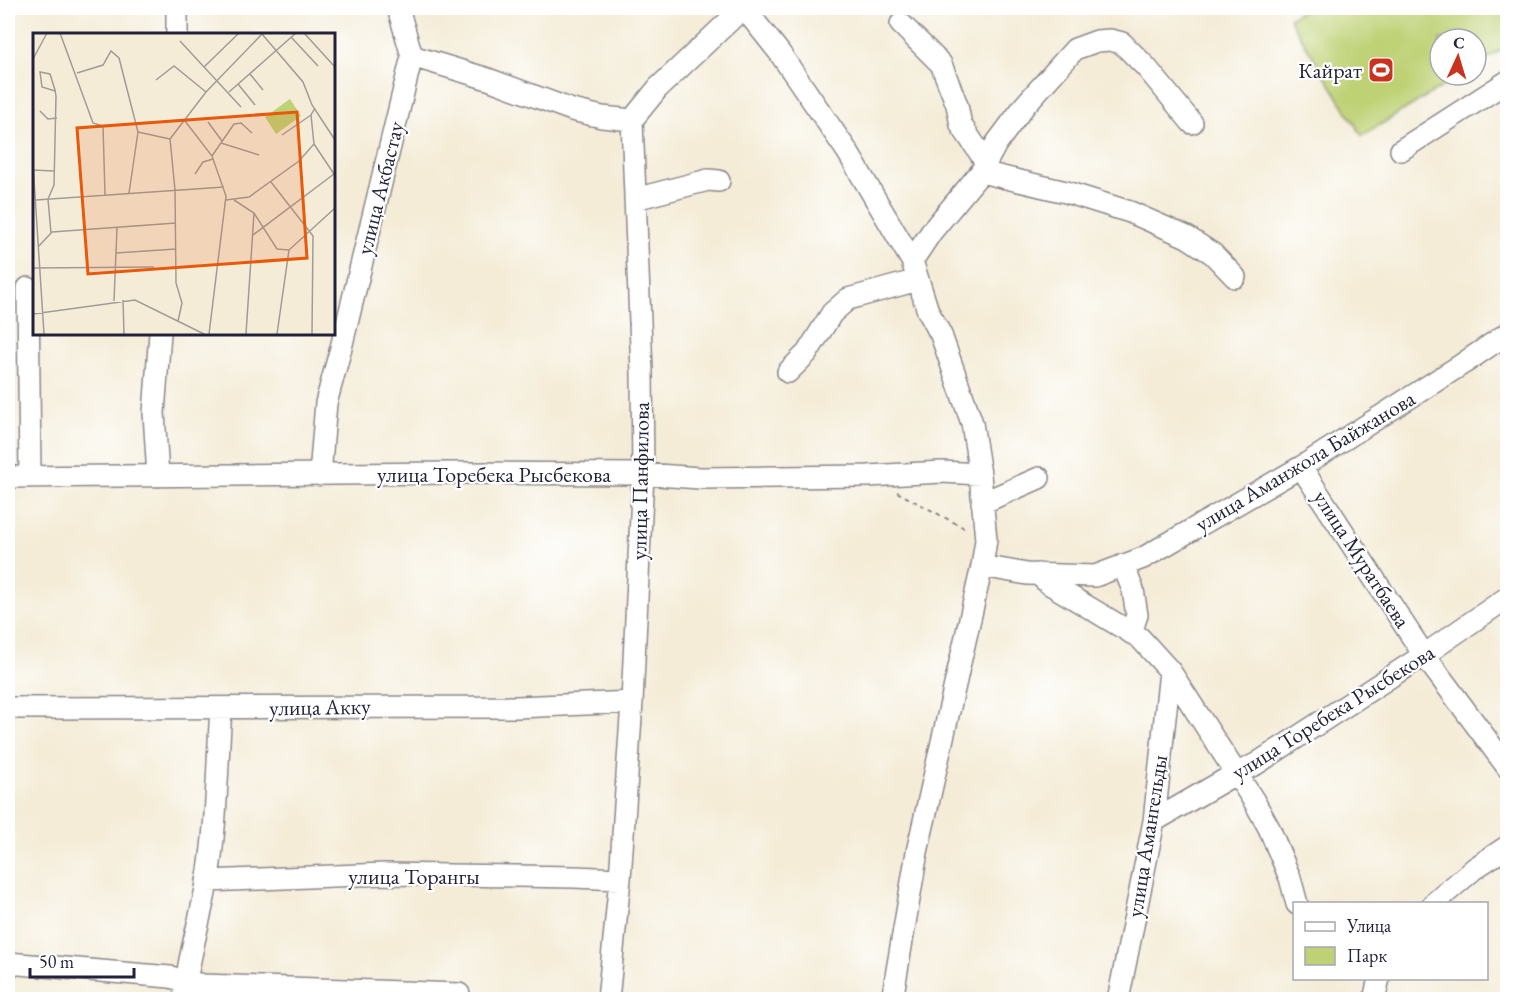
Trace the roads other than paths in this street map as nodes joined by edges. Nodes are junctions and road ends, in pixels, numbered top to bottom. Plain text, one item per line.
1 (177, 8) edge
2 (398, 8) edge
3 (743, 8) edge
4 (901, 24) dead end
5 (177, 33) edge
6 (412, 56) junction
7 (1508, 81) edge
8 (632, 120) junction
9 (1192, 123) dead end
10 (1401, 150) dead end
11 (983, 167) junction
12 (719, 181) dead end
13 (635, 199) junction
14 (915, 271) junction
15 (1235, 277) dead end
16 (28, 288) dead end
17 (1508, 333) edge
18 (160, 334) edge
19 (788, 372) dead end
20 (1301, 467) junction
21 (643, 474) junction
22 (980, 474) junction
23 (320, 475) junction
24 (158, 476) junction
25 (8, 477) edge
26 (30, 477) junction
27 (1039, 478) dead end
28 (982, 502) junction
29 (982, 566) junction
30 (1123, 566) junction
31 (1038, 574) junction
32 (1508, 597) edge
33 (1131, 633) junction
34 (1424, 655) junction
35 (1170, 671) junction
36 (632, 702) junction
37 (8, 708) edge
38 (221, 709) junction
39 (1508, 768) edge
40 (1235, 774) junction
41 (1154, 821) junction
42 (1508, 846) edge
43 (620, 879) junction
44 (207, 881) junction
45 (1298, 902) edge
46 (1434, 902) edge
47 (8, 963) edge
48 (1379, 980) edge
49 (185, 991) edge
50 (459, 994) dead end
51 (608, 999) edge
52 (892, 999) edge
53 (1118, 999) edge
54 (1374, 999) edge

1 - 5 street
2 - 6 street
3 - 8 street
3 - 14 street
4 - 11 street
6 - 8 street
6 - 23 street, улица Акбастау
7 - 10 street
8 - 13 street, улица Панфилова
9 - 11 street
11 - 14 street
11 - 15 street
12 - 13 street
13 - 21 street, улица Панфилова
14 - 19 street
14 - 22 street
16 - 26 street
17 - 20 street, улица Аманжола Байжанова
18 - 24 street
20 - 30 street, улица Аманжола Байжанова
20 - 34 street, улица Муратбаева
21 - 22 street, улица Торебека Рысбекова
21 - 23 street, улица Торебека Рысбекова
21 - 36 street, улица Панфилова
22 - 28 street
23 - 24 street, улица Торебека Рысбекова
24 - 26 street, улица Торебека Рысбекова
25 - 26 street, улица Торебека Рысбекова
27 - 28 street
28 - 29 street
29 - 31 street
29 - 52 street
30 - 31 street, улица Аманжола Байжанова
30 - 33 street
31 - 33 street
32 - 34 street, улица Торебека Рысбекова
33 - 35 street
34 - 39 street, улица Муратбаева
34 - 40 street, улица Торебека Рысбекова
35 - 40 street
35 - 41 street, улица Амангельды
36 - 38 street, улица Акку
36 - 43 street, улица Панфилова
37 - 38 street, улица Акку
38 - 44 street
40 - 41 street, улица Торебека Рысбекова
40 - 45 street
41 - 53 street, улица Амангельды
42 - 46 street
43 - 44 street, улица Торангы
43 - 51 street, улица Панфилова
44 - 49 street
47 - 49 street
48 - 54 street
49 - 50 street

